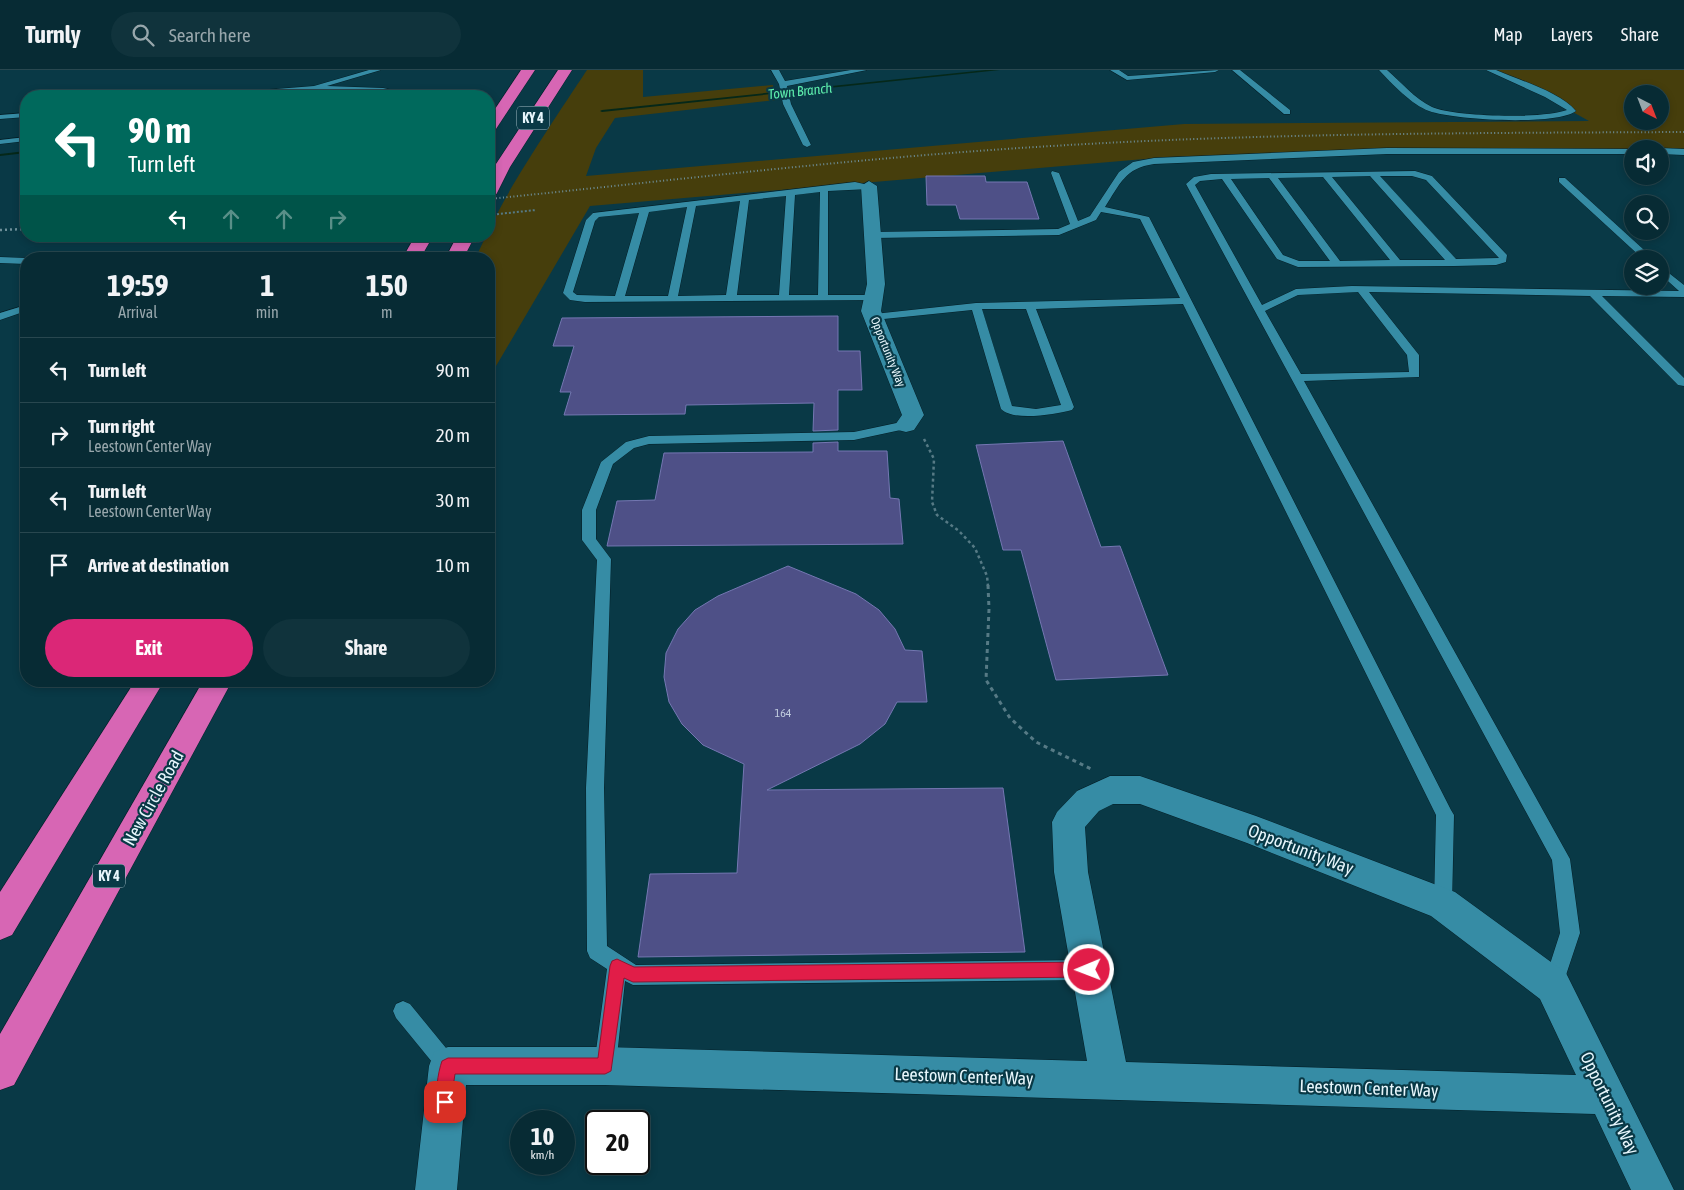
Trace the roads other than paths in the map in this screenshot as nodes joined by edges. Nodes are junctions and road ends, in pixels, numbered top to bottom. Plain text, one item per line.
1 (377, 70) edge
2 (528, 70) edge
3 (565, 70) edge
4 (775, 70) edge
5 (863, 70) edge
6 (1114, 70) edge
7 (1216, 70) edge
8 (1236, 70) edge
9 (1383, 70) edge
10 (1490, 70) edge
11 (784, 87) junction
12 (320, 88) junction
13 (293, 90) edge
14 (383, 90) edge
15 (1287, 112) dead end
16 (20, 115) edge
17 (0, 117) edge
18 (495, 120) edge
19 (20, 140) edge
20 (0, 142) edge
21 (807, 145) dead end
22 (1624, 150) edge
23 (1669, 151) edge
24 (1684, 152) edge
25 (1055, 173) dead end
26 (1373, 174) junction
27 (1326, 175) junction
28 (1225, 176) junction
29 (1272, 176) junction
30 (1562, 180) dead end
31 (495, 182) edge
32 (870, 186) joint
33 (824, 188) junction
34 (791, 192) junction
35 (744, 197) junction
36 (692, 203) junction
37 (645, 208) junction
38 (1099, 209) junction
39 (1075, 226) junction
40 (873, 235) junction
41 (1639, 250) edge
42 (0, 260) edge
43 (20, 261) edge
44 (1337, 263) junction
45 (1397, 263) junction
46 (1454, 263) junction
47 (1669, 277) edge
48 (1361, 289) junction
49 (1684, 290) edge
50 (1594, 294) junction
51 (1684, 294) edge
52 (823, 298) junction
53 (619, 299) junction
54 (672, 299) junction
55 (731, 299) junction
56 (784, 299) junction
57 (1185, 300) junction
58 (976, 306) junction
59 (1030, 306) junction
60 (874, 308) junction
61 (20, 310) edge
62 (1260, 310) junction
63 (0, 317) edge
64 (1296, 378) junction
65 (1682, 383) dead end
66 (906, 425) joint
67 (146, 687) edge
68 (215, 687) edge
69 (1443, 904) junction
70 (0, 923) edge
71 (617, 966) junction
72 (1089, 970) junction
73 (1552, 986) junction
74 (403, 1011) dead end
75 (448, 1066) junction
76 (605, 1066) junction
77 (0, 1071) edge
78 (1110, 1081) junction
79 (1604, 1094) junction
80 (436, 1190) edge
81 (1653, 1190) edge

1 - 12 lane
2 - 18 highway, KY 4
3 - 31 highway, KY 4
4 - 11 lane
5 - 11 lane
6 - 7 lane
8 - 15 lane
9 - 10 lane
11 - 21 lane
12 - 13 lane
12 - 14 lane
16 - 17 lane
19 - 20 lane
22 - 38 lane
23 - 24 lane
25 - 39 lane
26 - 27 lane
26 - 46 lane
26 - 46 lane
27 - 29 lane
27 - 45 lane
28 - 29 lane
28 - 44 lane
28 - 62 lane
29 - 44 lane
30 - 41 lane
32 - 33 lane
32 - 40 street, Opportunity Way
33 - 34 lane
33 - 52 lane
34 - 35 lane
34 - 56 lane
35 - 36 lane
35 - 55 lane
36 - 37 lane
36 - 54 lane
37 - 53 lane
37 - 53 lane
38 - 39 lane
38 - 57 lane
39 - 40 lane
40 - 60 street, Opportunity Way
42 - 43 lane
44 - 45 lane
45 - 46 lane
47 - 49 lane
48 - 50 lane
48 - 62 lane
48 - 64 lane
50 - 51 lane
50 - 65 lane
52 - 56 lane
52 - 60 lane
53 - 54 lane
54 - 55 lane
55 - 56 lane
57 - 59 lane
57 - 69 lane
58 - 59 lane
58 - 59 lane
58 - 60 lane
60 - 66 street, Opportunity Way
61 - 63 lane
62 - 64 lane
64 - 73 lane
66 - 71 lane
67 - 70 highway
68 - 77 highway, New Circle Road / KY 4
69 - 72 street, Opportunity Way
69 - 73 street, Opportunity Way
71 - 72 lane
71 - 76 lane
72 - 78 street, Opportunity Way
73 - 79 street, Opportunity Way
74 - 75 lane
75 - 76 street, Leestown Center Way
75 - 80 street
76 - 78 street, Leestown Center Way
78 - 79 street, Leestown Center Way
79 - 81 street, Opportunity Way

